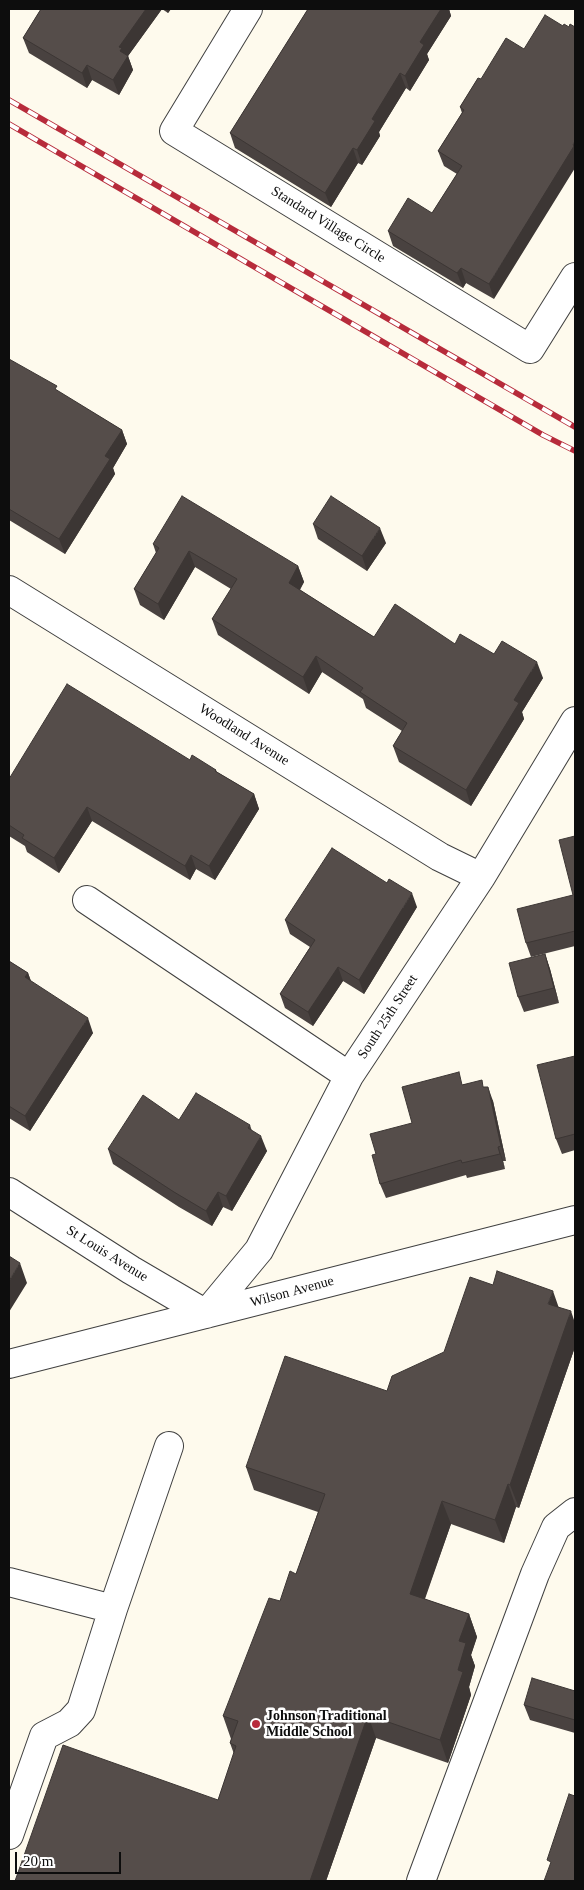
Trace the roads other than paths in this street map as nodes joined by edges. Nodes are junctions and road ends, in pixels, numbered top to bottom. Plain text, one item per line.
1 (248, 9) edge
2 (575, 277) edge
3 (9, 590) edge
4 (575, 721) edge
5 (481, 877) junction
6 (86, 900) dead end
7 (349, 1076) junction
8 (9, 1192) edge
9 (575, 1220) edge
10 (206, 1314) junction
11 (9, 1364) edge
12 (169, 1446) dead end
13 (575, 1512) edge
14 (9, 1582) edge
15 (113, 1609) junction
16 (9, 1835) edge
17 (420, 1881) edge

1 - 2 street, Standard Village Circle
3 - 5 street, Woodland Avenue
4 - 5 street, South 25th Street
5 - 7 street, South 25th Street
6 - 7 street
7 - 10 street, South 25th Street
8 - 10 street, St Louis Avenue
9 - 10 street, Wilson Avenue
10 - 11 street, Wilson Avenue
12 - 15 street
13 - 17 street
14 - 15 street
15 - 16 street

